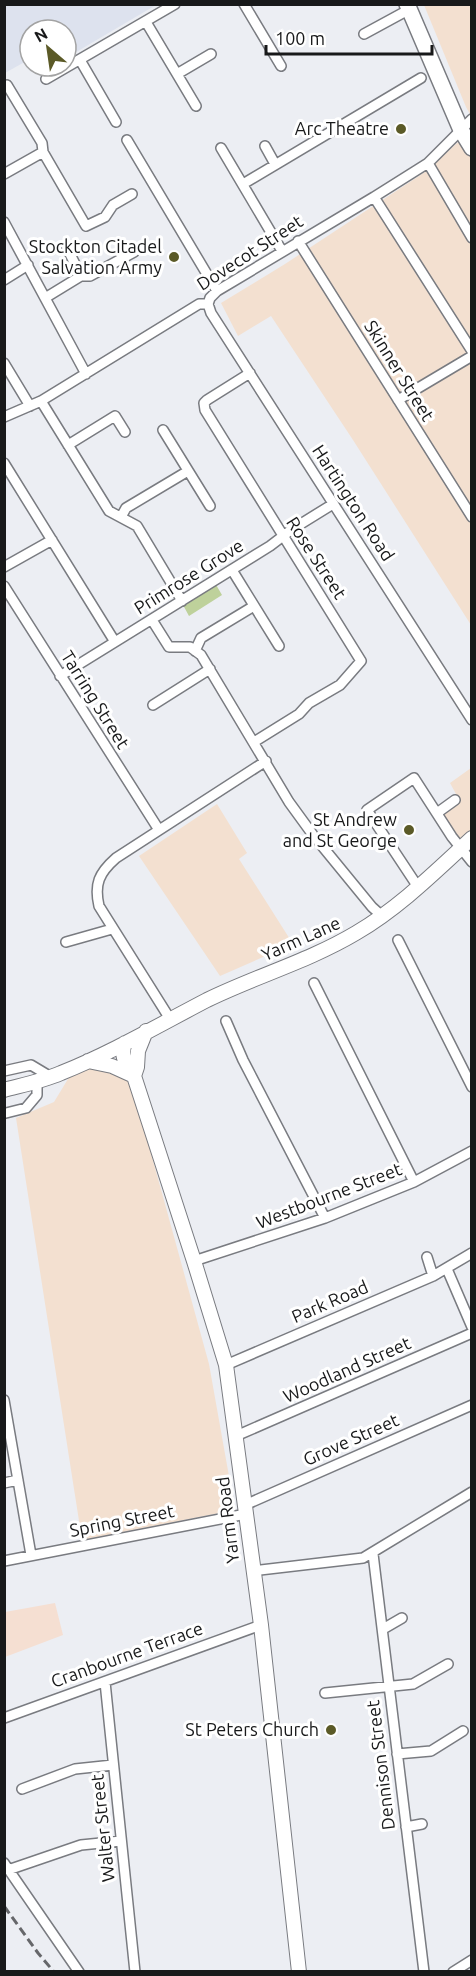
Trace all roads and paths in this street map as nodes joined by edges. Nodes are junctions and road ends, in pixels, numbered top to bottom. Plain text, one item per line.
1 (175, 4) edge
2 (244, 4) edge
3 (409, 7) edge
4 (146, 22) junction
5 (364, 34) dead end
6 (212, 54) dead end
7 (80, 60) junction
8 (281, 66) dead end
9 (177, 74) junction
10 (421, 78) dead end
11 (46, 80) dead end
12 (7, 85) dead end
13 (196, 106) dead end
14 (116, 122) dead end
15 (466, 125) edge
16 (126, 140) dead end
17 (265, 146) dead end
18 (221, 148) dead end
19 (471, 148) edge
20 (43, 152) junction
21 (428, 163) junction
22 (275, 164) junction
23 (4, 174) edge
24 (243, 184) junction
25 (132, 194) dead end
26 (374, 197) junction
27 (4, 222) edge
28 (471, 238) edge
29 (298, 241) junction
30 (66, 248) dead end
31 (282, 251) junction
32 (134, 252) dead end
33 (28, 266) junction
34 (81, 276) junction
35 (4, 280) edge
36 (217, 291) junction
37 (45, 298) junction
38 (208, 304) junction
39 (471, 351) edge
40 (471, 356) edge
41 (4, 363) edge
42 (250, 373) junction
43 (86, 374) junction
44 (398, 400) junction
45 (41, 401) junction
46 (30, 406) junction
47 (4, 417) edge
48 (163, 430) dead end
49 (125, 432) dead end
50 (68, 445) junction
51 (4, 463) edge
52 (188, 471) junction
53 (333, 504) junction
54 (210, 506) dead end
55 (121, 517) junction
56 (471, 517) edge
57 (282, 537) junction
58 (52, 540) junction
59 (4, 567) edge
60 (232, 570) junction
61 (4, 586) edge
62 (182, 601) junction
63 (254, 606) junction
64 (152, 620) junction
65 (115, 642) junction
66 (279, 646) dead end
67 (195, 651) junction
68 (210, 669) junction
69 (60, 676) junction
70 (153, 705) dead end
71 (471, 720) edge
72 (254, 742) junction
73 (266, 761) junction
74 (455, 800) dead end
75 (437, 813) junction
76 (159, 830) junction
77 (466, 843) edge
78 (471, 862) edge
79 (418, 887) junction
80 (382, 916) junction
81 (112, 929) junction
82 (398, 940) dead end
83 (66, 942) dead end
84 (314, 983) dead end
85 (170, 1019) junction
86 (226, 1021) dead end
87 (146, 1031) junction
88 (125, 1042) junction
89 (88, 1061) junction
90 (4, 1071) edge
91 (134, 1076) junction
92 (44, 1079) junction
93 (471, 1087) edge
94 (4, 1090) edge
95 (6, 1113) edge
96 (471, 1151) edge
97 (414, 1182) junction
98 (325, 1218) junction
99 (471, 1253) edge
100 (427, 1257) dead end
101 (194, 1261) junction
102 (447, 1269) junction
103 (433, 1276) junction
104 (471, 1327) edge
105 (471, 1333) edge
106 (226, 1365) junction
107 (4, 1400) edge
108 (471, 1405) edge
109 (237, 1436) junction
110 (18, 1480) junction
111 (4, 1483) edge
112 (471, 1492) edge
113 (245, 1509) junction
114 (373, 1554) junction
115 (32, 1555) junction
116 (4, 1561) edge
117 (252, 1570) junction
118 (402, 1618) dead end
119 (261, 1625) junction
120 (383, 1629) junction
121 (448, 1664) dead end
122 (105, 1682) junction
123 (389, 1687) junction
124 (325, 1693) dead end
125 (4, 1718) edge
126 (463, 1731) dead end
127 (397, 1754) junction
128 (113, 1765) junction
129 (22, 1789) dead end
130 (422, 1824) dead end
131 (406, 1827) junction
132 (121, 1841) junction
133 (6, 1867) edge
134 (471, 1960) edge
135 (79, 1971) edge
136 (135, 1971) edge
137 (299, 1971) edge
138 (424, 1971) edge
139 (453, 1971) edge

1 - 4 street
2 - 8 street
3 - 5 street
3 - 15 main road
4 - 7 street
4 - 9 street
6 - 9 street
7 - 11 street
7 - 14 street
9 - 13 street
10 - 22 street
12 - 20 street
15 - 19 main road
15 - 21 street, Dovecot Street
16 - 36 street
17 - 22 street
18 - 24 street
20 - 23 street
20 - 25 street
21 - 26 street, Dovecot Street
21 - 28 street
22 - 24 street
24 - 31 street
26 - 29 street, Dovecot Street
26 - 39 street
27 - 33 street
29 - 31 street, Dovecot Street
29 - 44 street, Skinner Street
30 - 34 street
31 - 36 street, Dovecot Street
32 - 34 street
33 - 35 street
33 - 37 street
34 - 37 street
36 - 38 street, Dovecot Street
37 - 43 street
38 - 42 street, Hartington Road
38 - 43 street, Dovecot Street
40 - 44 street
41 - 46 street
42 - 53 street, Hartington Road
42 - 57 street, Rose Street
43 - 45 street, Dovecot Street
44 - 56 street, Skinner Street
45 - 46 street, Dovecot Street
45 - 50 street
46 - 47 street, Dovecot Street
48 - 52 street
49 - 50 street
50 - 55 street
51 - 58 street
52 - 54 street
52 - 55 street
53 - 57 street, Primrose Grove
53 - 71 street, Hartington Road
55 - 62 street
57 - 60 street, Primrose Grove
57 - 72 street, Rose Street
58 - 59 street
58 - 65 street
60 - 62 street, Primrose Grove
60 - 63 street
61 - 69 street, Tarring Street
62 - 64 street, Primrose Grove
63 - 66 street
63 - 67 street
64 - 65 street, Primrose Grove
64 - 67 street
65 - 69 street, Primrose Grove
67 - 68 street
68 - 70 street
68 - 72 street
69 - 76 street, Tarring Street
72 - 73 street
73 - 76 street
73 - 80 street
74 - 75 street
75 - 77 street
75 - 79 street
76 - 81 street
77 - 78 street
77 - 79 street, Yarm Lane
79 - 80 street, Yarm Lane
80 - 85 street, Yarm Lane
81 - 83 street
81 - 85 street
82 - 93 street
84 - 97 street
85 - 87 street, Yarm Lane
86 - 98 street
87 - 88 street, Yarm Lane
87 - 91 street, Yarm Road
88 - 89 street, Yarm Lane
88 - 91 street, Yarm Road
89 - 91 street
89 - 92 street, Yarm Lane
90 - 92 street
91 - 101 street, Yarm Road
92 - 94 street, Yarm Lane
92 - 95 street
96 - 97 street, Westbourne Street
97 - 98 street, Westbourne Street
98 - 101 street, Westbourne Street
99 - 102 street, Park Road
100 - 103 street
101 - 106 street, Yarm Road
102 - 103 street, Park Road
102 - 104 street
103 - 106 street, Park Road
105 - 109 street, Woodland Street
106 - 109 street, Yarm Road
107 - 110 street
108 - 113 street, Grove Street
109 - 113 street, Yarm Road
110 - 111 street
110 - 115 street
112 - 114 street
113 - 115 street, Spring Street
113 - 117 street, Yarm Road
114 - 117 street
114 - 120 street, Dennison Street
115 - 116 street, Spring Street
117 - 119 street, Yarm Road
118 - 120 street
119 - 122 street, Cranbourne Terrace
119 - 137 street, Yarm Road
120 - 123 street, Dennison Street
121 - 123 street
122 - 125 street, Cranbourne Terrace
122 - 128 street, Walter Street
123 - 124 street
123 - 127 street, Dennison Street
126 - 127 street
127 - 131 street, Dennison Street
128 - 129 street
128 - 132 street, Walter Street
130 - 131 street
131 - 138 street, Dennison Street
132 - 133 street
132 - 136 street, Walter Street
133 - 135 street
134 - 139 street

